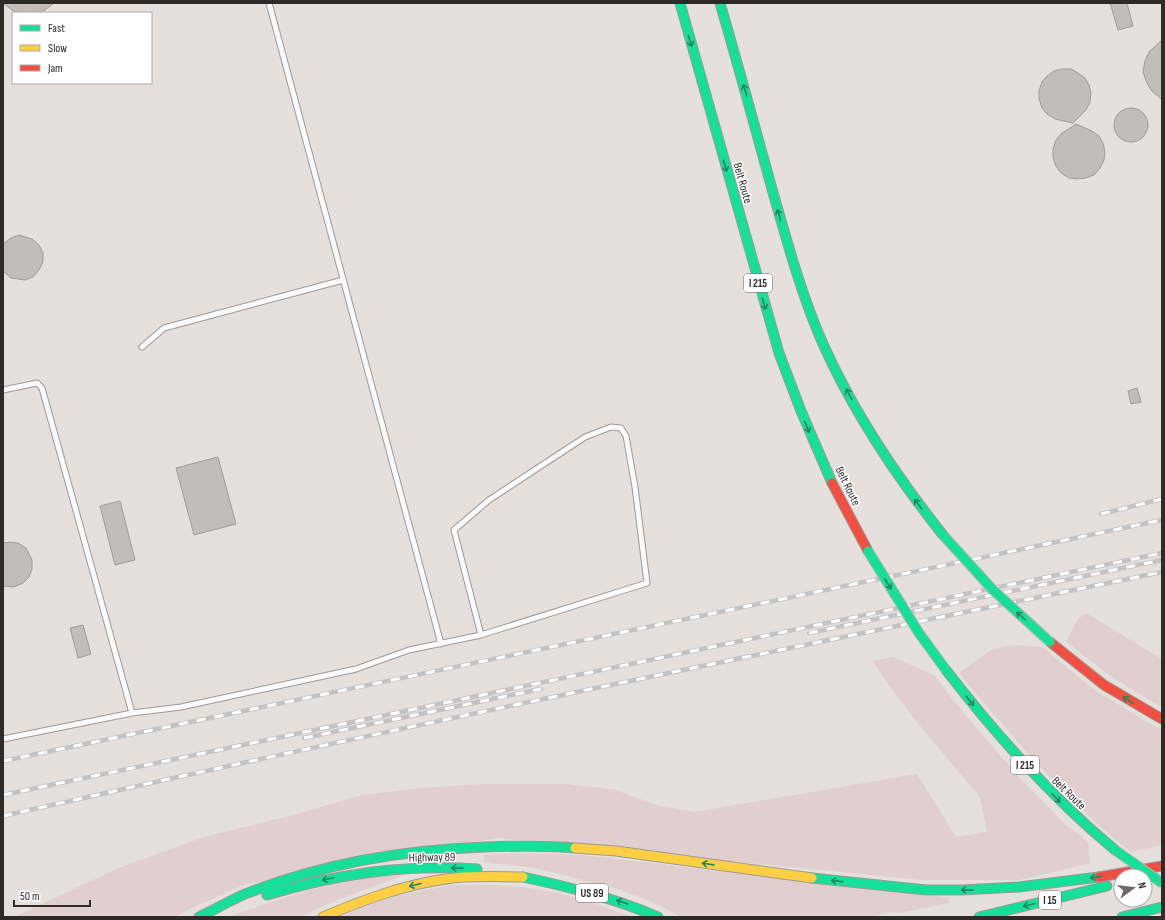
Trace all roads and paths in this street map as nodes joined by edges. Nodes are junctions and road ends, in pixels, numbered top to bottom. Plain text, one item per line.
1 (269, 3) edge
2 (680, 3) edge
3 (720, 3) edge
4 (343, 280) junction
5 (142, 347) dead end
6 (3, 390) edge
7 (481, 635) junction
8 (441, 644) junction
9 (132, 712) junction
10 (1162, 719) edge
11 (3, 739) edge
12 (1162, 866) edge
13 (523, 877) junction
14 (1162, 883) edge
15 (1113, 884) edge
16 (1162, 907) edge
17 (199, 917) edge
18 (205, 917) edge
19 (323, 917) edge
20 (658, 917) edge
21 (979, 917) edge
22 (1122, 917) edge

1 - 4 lane
2 -> 14 main road, Belt Route / I 215, bridge
10 -> 3 main road, bridge
4 - 5 lane
4 - 8 lane
6 - 9 lane
7 - 7 lane
7 - 8 lane
8 - 9 lane
9 - 11 lane
12 -> 17 main road
13 -> 18 main road, Highway 89 / US 89
13 -> 19 main road
20 -> 13 main road, Highway 89 / US 89
15 -> 21 main road, I 15
16 - 22 main road

